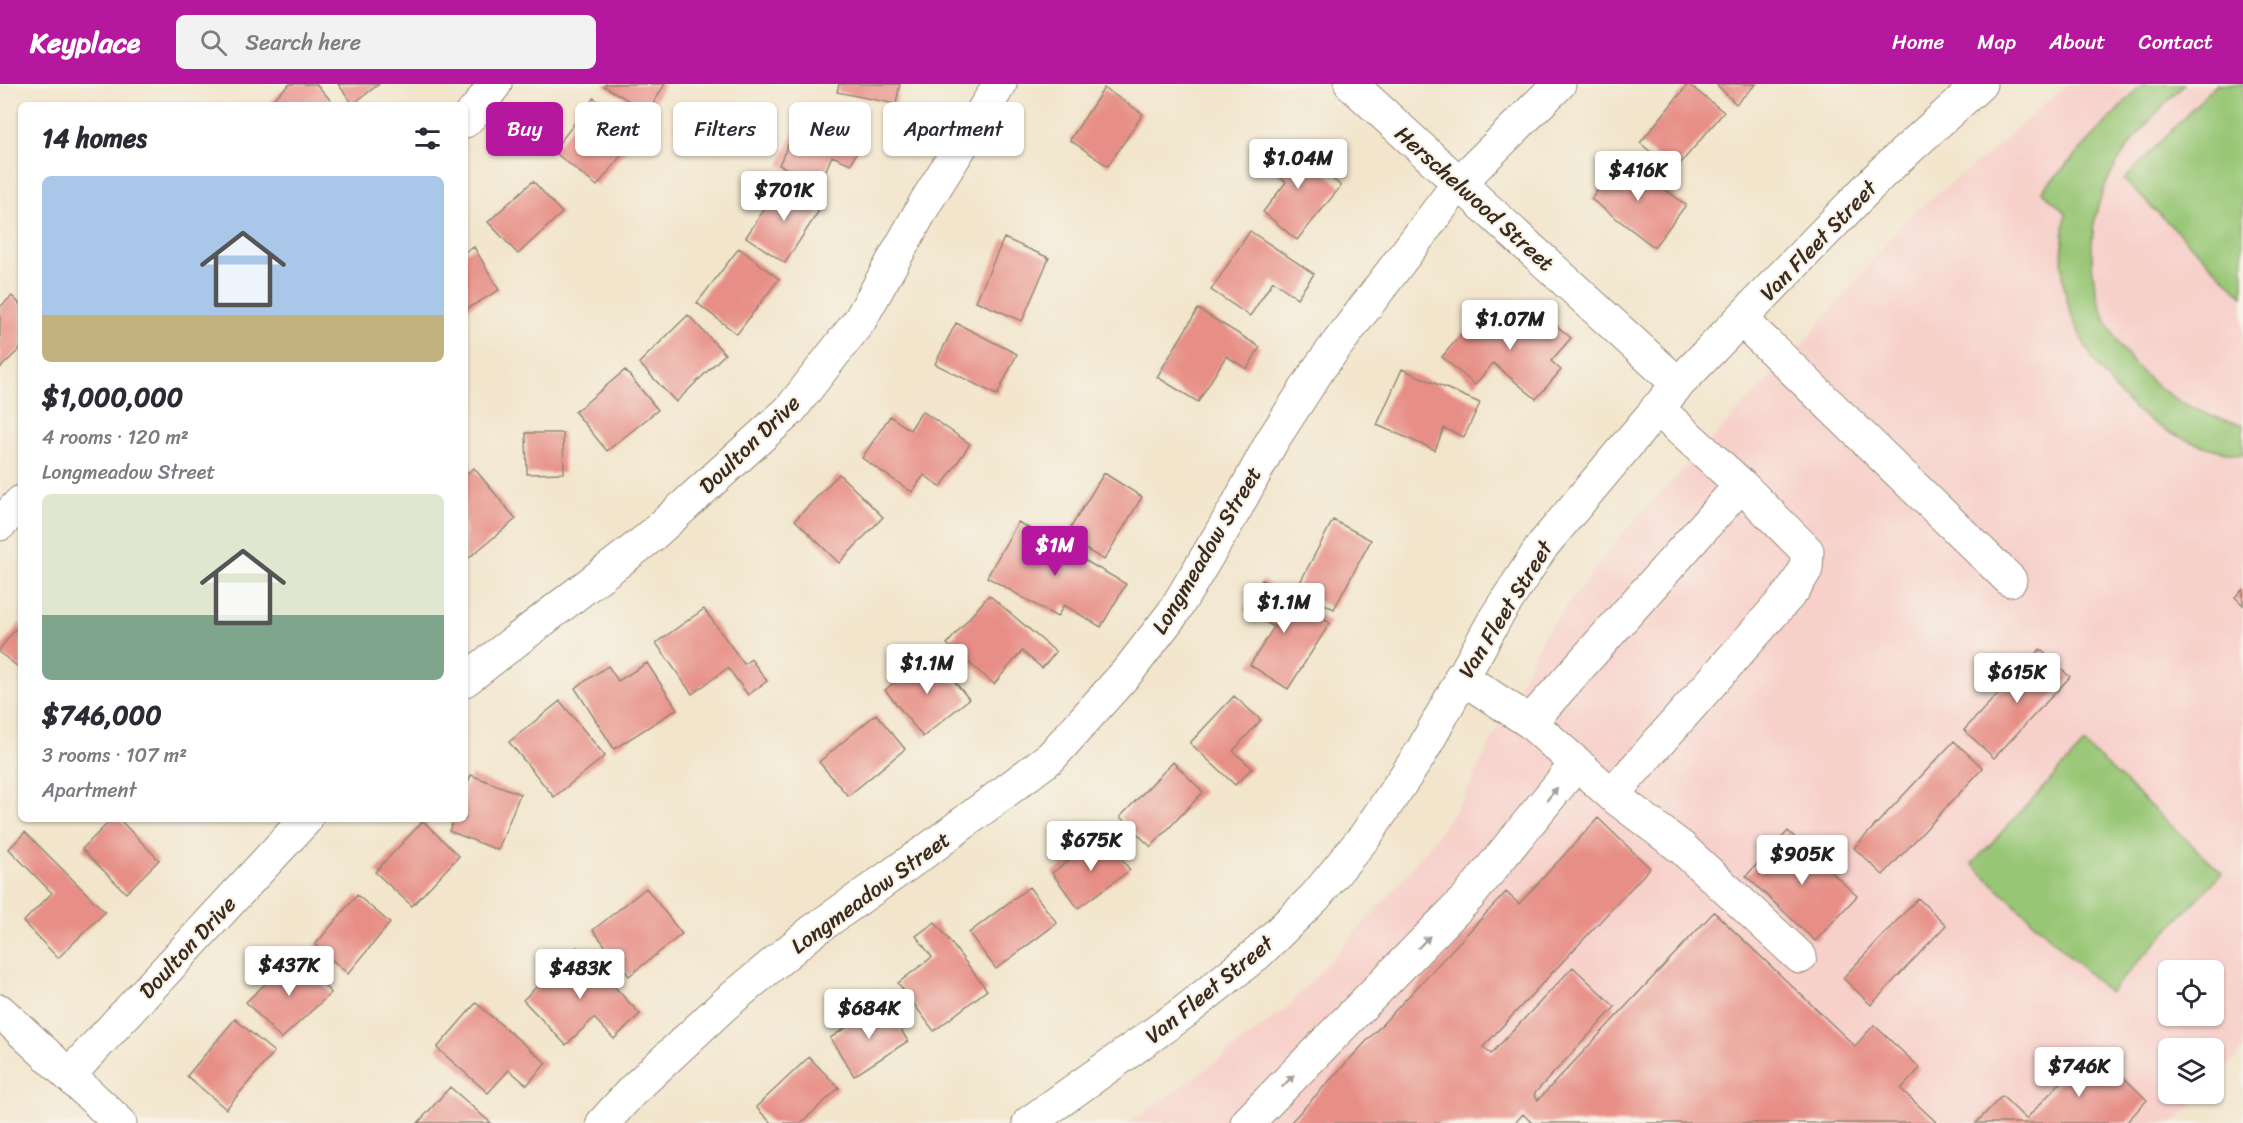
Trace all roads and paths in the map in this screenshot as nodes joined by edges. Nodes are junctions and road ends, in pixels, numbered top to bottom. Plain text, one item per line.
1 (495, 84) edge
2 (1000, 84) edge
3 (1351, 84) edge
4 (1559, 84) edge
5 (1980, 84) edge
6 (468, 117) edge
7 (1459, 183) junction
8 (1741, 319) junction
9 (1668, 396) junction
10 (1741, 485) junction
11 (18, 505) edge
12 (0, 524) edge
13 (2010, 580) dead end
14 (1461, 677) junction
15 (468, 678) edge
16 (1530, 722) junction
17 (1577, 763) junction
18 (1612, 795) junction
19 (303, 822) edge
20 (1800, 957) dead end
21 (0, 1011) edge
22 (69, 1075) junction
23 (120, 1123) edge
24 (603, 1123) edge
25 (1029, 1123) edge
26 (1247, 1123) edge

1 - 6 street
2 - 15 street, Doulton Drive
3 - 7 street, Herschelwood Street
4 - 7 street, Longmeadow Street
5 - 8 street, Van Fleet Street
7 - 9 street, Herschelwood Street
7 - 24 street, Longmeadow Street
8 - 9 street, Van Fleet Street
8 - 13 street
9 - 10 street, Herschelwood Street
9 - 14 street, Van Fleet Street
10 - 16 street
10 - 18 street, Herschelwood Street
11 - 12 street
14 - 16 street
14 - 25 street, Van Fleet Street
16 - 17 street
17 - 18 street
26 -> 17 street
18 - 20 street
19 - 22 street, Doulton Drive
21 - 22 street
22 - 23 street

